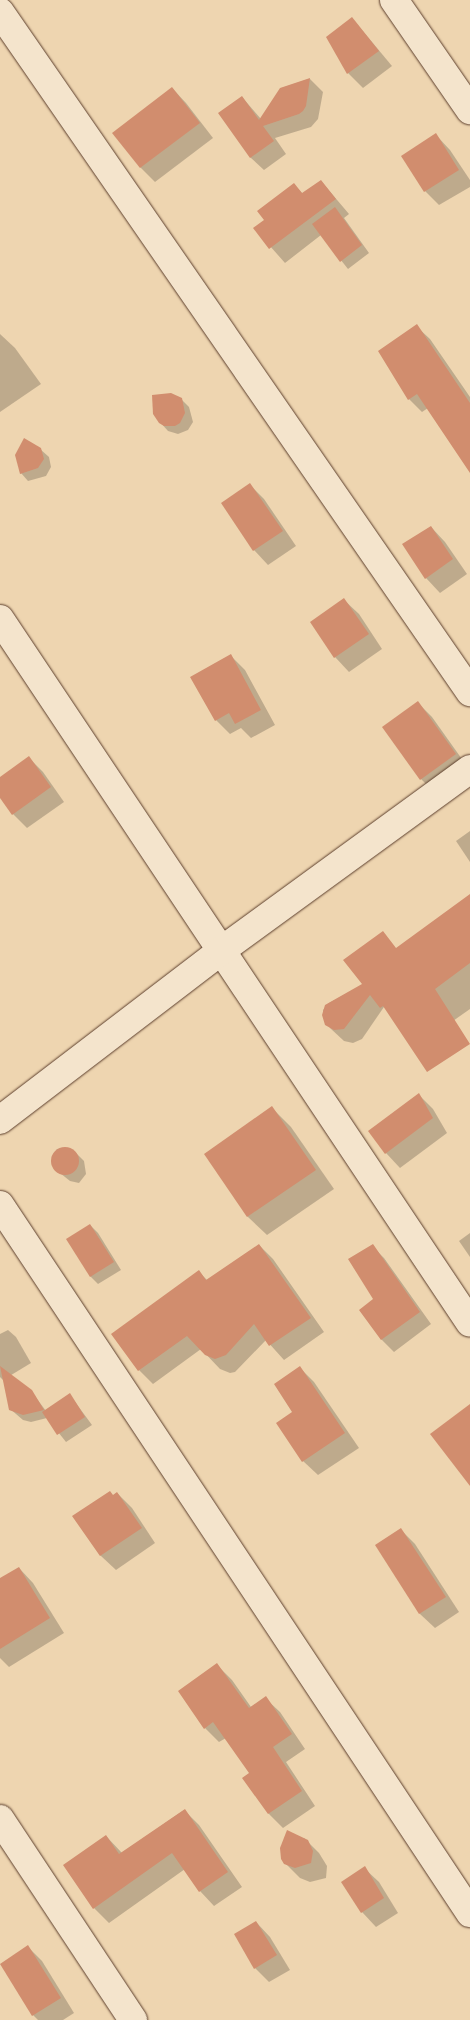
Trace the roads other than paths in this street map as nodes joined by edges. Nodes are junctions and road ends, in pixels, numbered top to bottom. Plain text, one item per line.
1 (394, 0) edge
2 (0, 12) edge
3 (470, 110) edge
4 (0, 619) edge
5 (470, 692) edge
6 (470, 769) edge
7 (222, 950) junction
8 (0, 1120) edge
9 (0, 1205) edge
10 (470, 1324) edge
11 (0, 1819) edge
12 (470, 1913) edge
13 (133, 2020) edge

1 - 3 street
2 - 5 street
4 - 7 street
6 - 7 street
7 - 8 street
7 - 10 street
9 - 12 street
11 - 13 street

